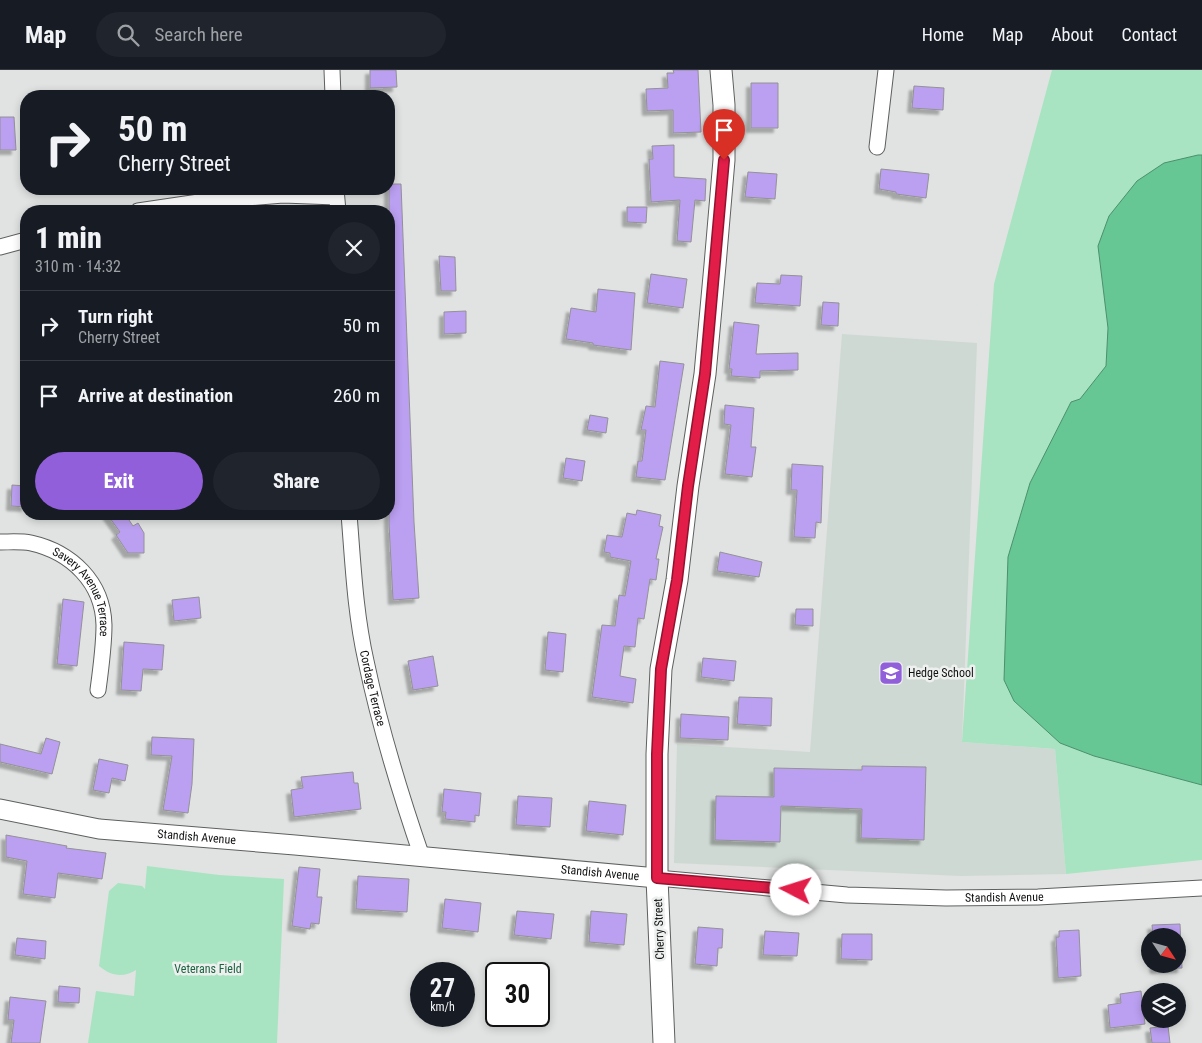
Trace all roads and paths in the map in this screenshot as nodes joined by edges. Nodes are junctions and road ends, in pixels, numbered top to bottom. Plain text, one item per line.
1 (332, 70) edge
2 (721, 70) edge
3 (886, 70) edge
4 (333, 90) edge
5 (877, 147) dead end
6 (282, 195) edge
7 (282, 195) edge
8 (337, 199) edge
9 (179, 205) edge
10 (20, 242) edge
11 (0, 247) edge
12 (350, 520) edge
13 (0, 542) edge
14 (98, 690) dead end
15 (0, 809) edge
16 (422, 857) junction
17 (657, 878) junction
18 (1202, 888) edge
19 (664, 1043) edge

1 - 4 street
2 - 17 main road, Cherry Street
3 - 5 street
6 - 8 street
7 - 9 street
10 - 11 street
12 - 16 street, Cordage Terrace
13 - 14 street, Savery Avenue Terrace
15 - 16 street, Standish Avenue
16 - 17 street, Standish Avenue
17 - 18 street, Standish Avenue
17 - 19 main road, Cherry Street

